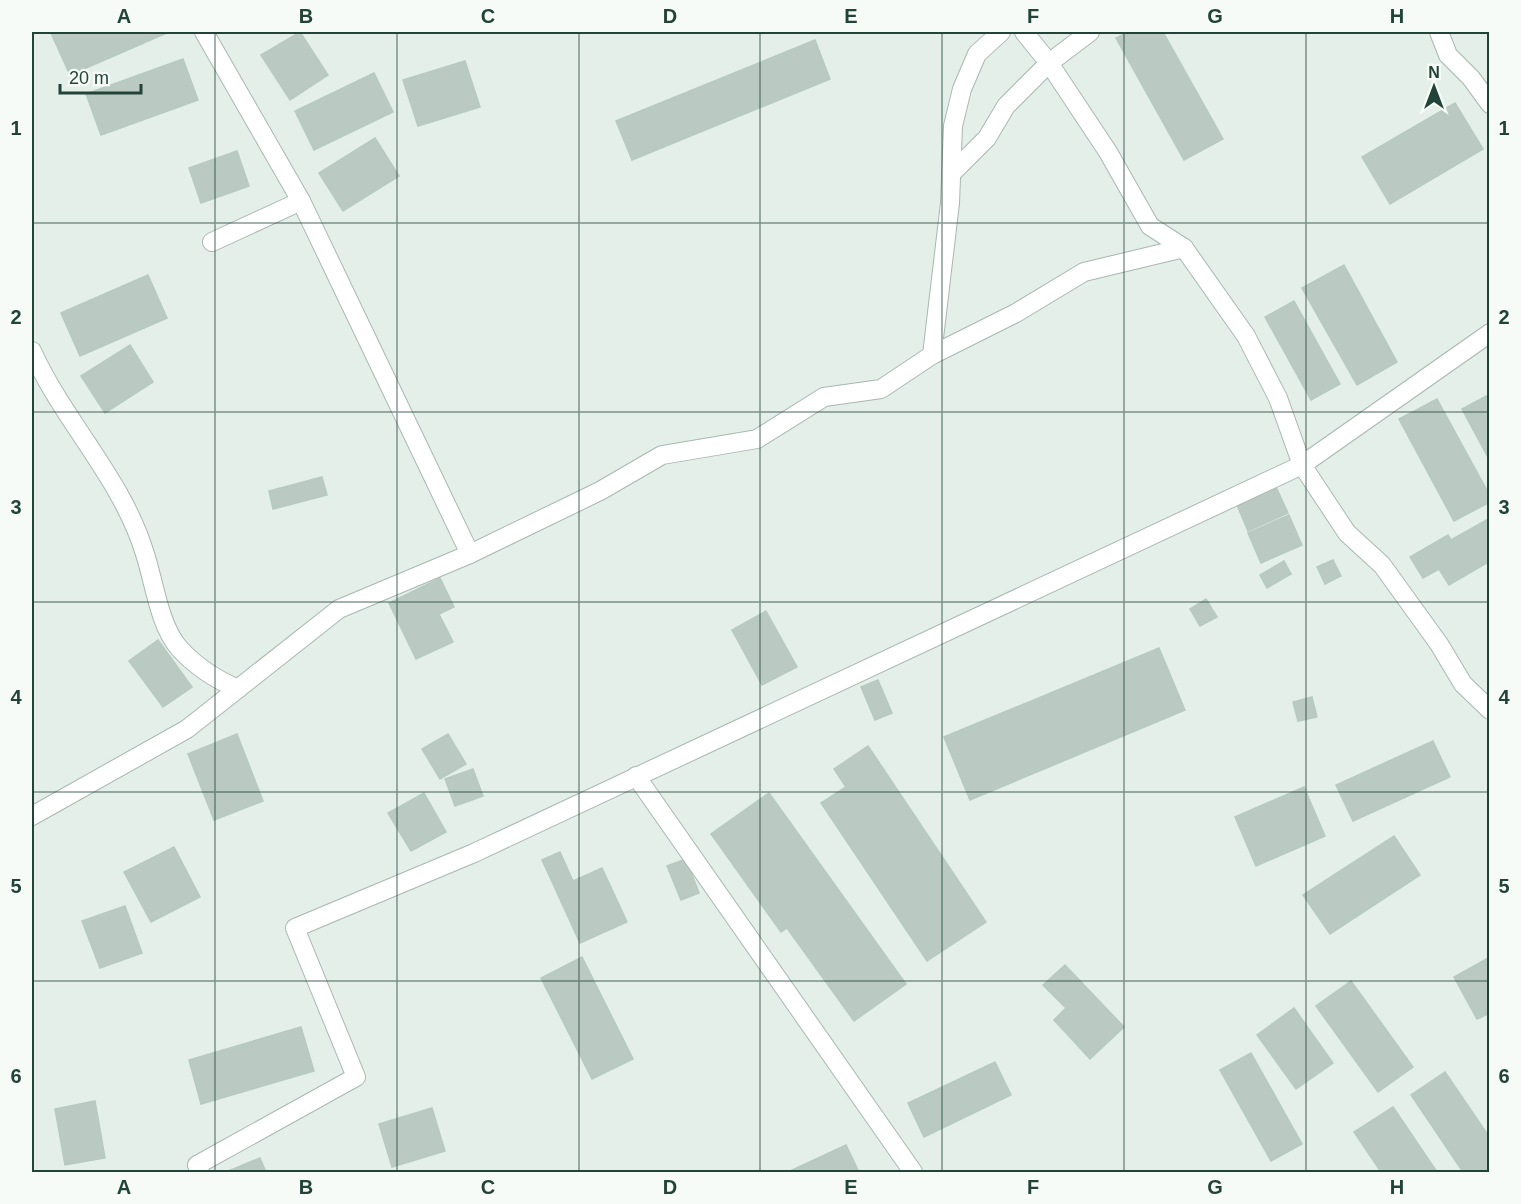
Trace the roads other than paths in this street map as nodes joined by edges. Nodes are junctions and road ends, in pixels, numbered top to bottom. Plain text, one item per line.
1 (204, 32) edge
2 (1001, 32) edge
3 (1024, 32) edge
4 (1090, 32) edge
5 (1439, 32) edge
6 (1049, 63) junction
7 (1490, 104) edge
8 (953, 172) junction
9 (301, 201) junction
10 (212, 242) dead end
11 (1184, 248) junction
12 (1490, 333) edge
13 (32, 351) edge
14 (932, 355) junction
15 (1302, 465) junction
16 (470, 554) junction
17 (238, 689) junction
18 (1490, 710) edge
19 (636, 776) junction
20 (32, 816) edge
21 (200, 1173) edge
22 (914, 1173) edge

1 - 9 street
2 - 8 street
3 - 6 street
4 - 6 street
5 - 7 street
6 - 8 street
6 - 11 street
8 - 14 street
9 - 10 street
9 - 16 street
11 - 14 street
11 - 15 street
12 - 15 street
13 - 17 street
14 - 16 street
15 - 18 street
15 - 19 street
16 - 17 street
17 - 20 street
19 - 21 street
19 - 22 street

